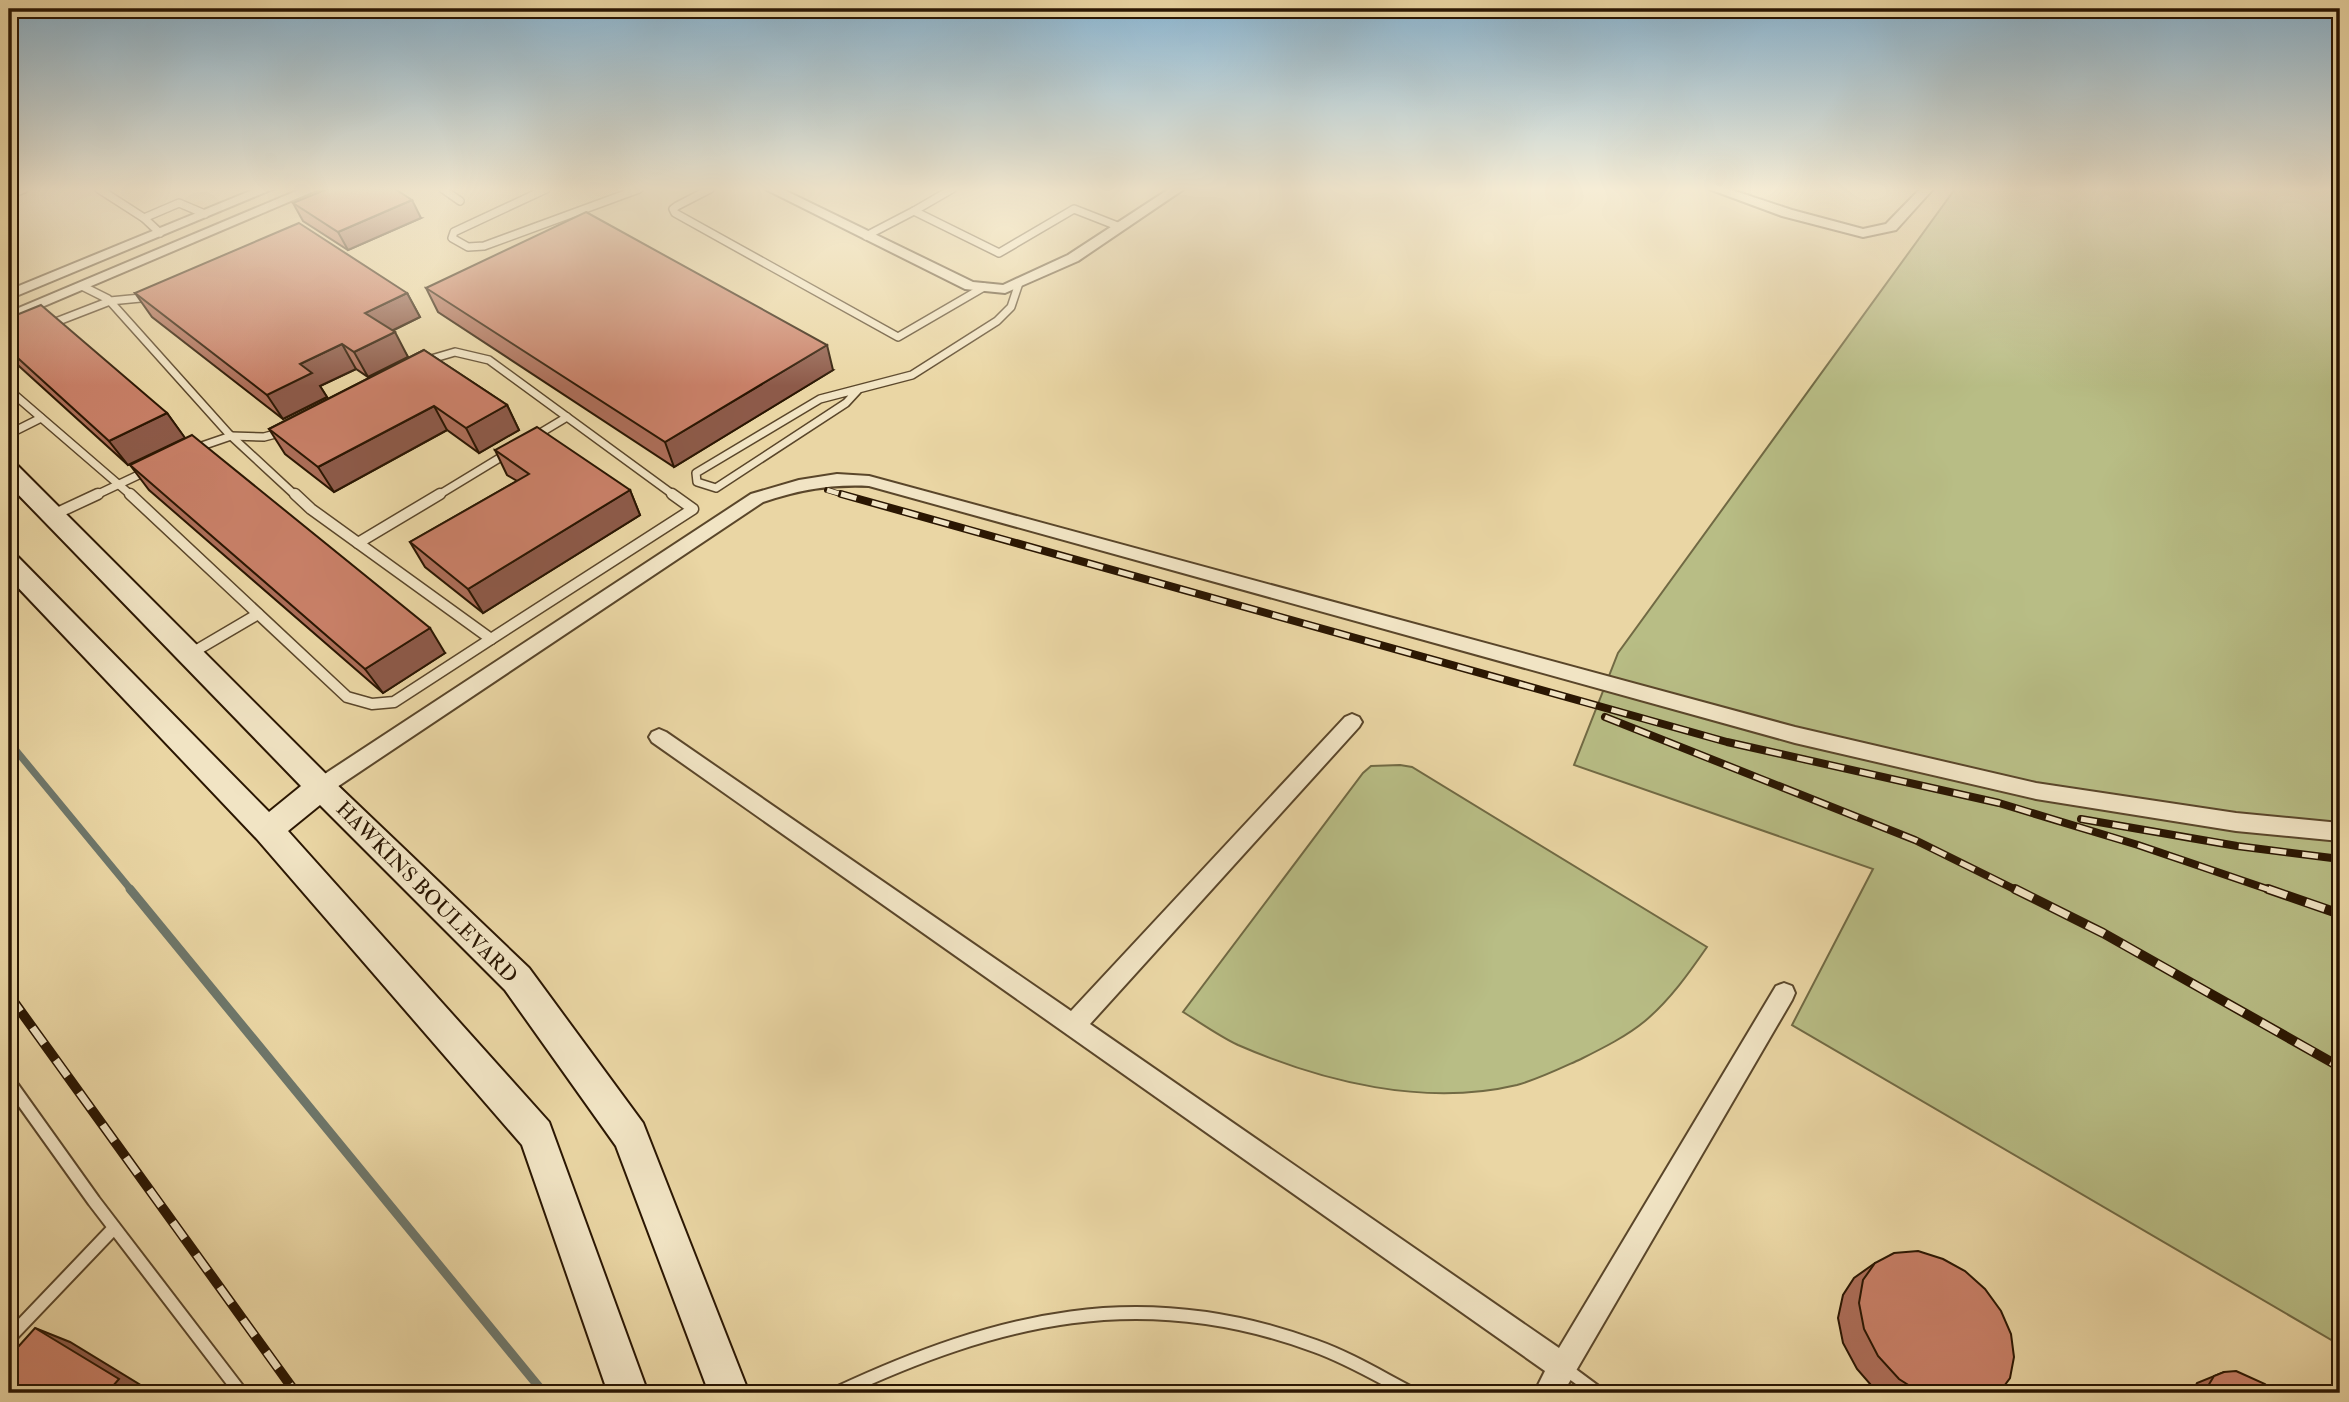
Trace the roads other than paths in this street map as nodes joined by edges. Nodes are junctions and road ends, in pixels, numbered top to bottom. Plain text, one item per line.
1 (108, 254) edge
2 (157, 254) edge
3 (750, 254) edge
4 (904, 254) edge
5 (1078, 254) edge
6 (1019, 283) junction
7 (82, 286) junction
8 (984, 287) junction
9 (159, 293) edge
10 (9, 295) edge
11 (110, 301) junction
12 (9, 317) edge
13 (40, 328) edge
14 (413, 365) edge
15 (9, 390) edge
16 (858, 390) junction
17 (567, 417) junction
18 (41, 418) junction
19 (286, 430) edge
20 (9, 433) edge
21 (232, 436) junction
22 (188, 452) edge
23 (153, 468) edge
24 (9, 471) edge
25 (118, 484) junction
26 (53, 515) junction
27 (358, 544) junction
28 (9, 563) edge
29 (258, 614) junction
30 (491, 639) junction
31 (190, 654) junction
32 (1352, 722) dead end
33 (659, 737) dead end
34 (321, 787) junction
35 (268, 830) junction
36 (2340, 832) edge
37 (1784, 992) dead end
38 (1073, 1026) junction
39 (9, 1082) edge
40 (114, 1228) junction
41 (9, 1338) edge
42 (1563, 1367) junction
43 (241, 1393) edge
44 (628, 1393) edge
45 (729, 1393) edge
46 (837, 1393) edge
47 (1411, 1393) edge
48 (1548, 1393) edge
49 (1598, 1393) edge

1 - 10 street
2 - 7 street
3 - 8 lane
4 - 8 street
5 - 6 street
6 - 8 street
6 - 16 lane
7 - 11 lane
7 - 12 street
9 - 11 lane
11 - 13 lane
11 - 21 lane
14 - 17 lane
15 - 18 lane
16 - 16 lane
17 - 27 lane
17 - 30 lane
18 - 20 lane
18 - 25 lane
19 - 21 lane
21 - 22 lane
21 - 27 lane
23 - 25 lane
24 - 26 main road, HAWKINS BOULEVARD
25 - 26 lane
25 - 29 lane
26 - 31 main road, HAWKINS BOULEVARD
27 - 30 lane
28 - 35 main road
29 - 30 lane
29 - 31 lane
31 - 34 main road, HAWKINS BOULEVARD
32 - 38 street
33 - 38 street
34 - 35 main road
34 - 36 street
34 - 45 main road, HAWKINS BOULEVARD
35 - 44 main road
37 - 42 street
38 - 42 street
39 - 40 lane
40 - 41 lane
40 - 43 lane
42 - 48 street
42 - 49 lane
46 - 47 lane

